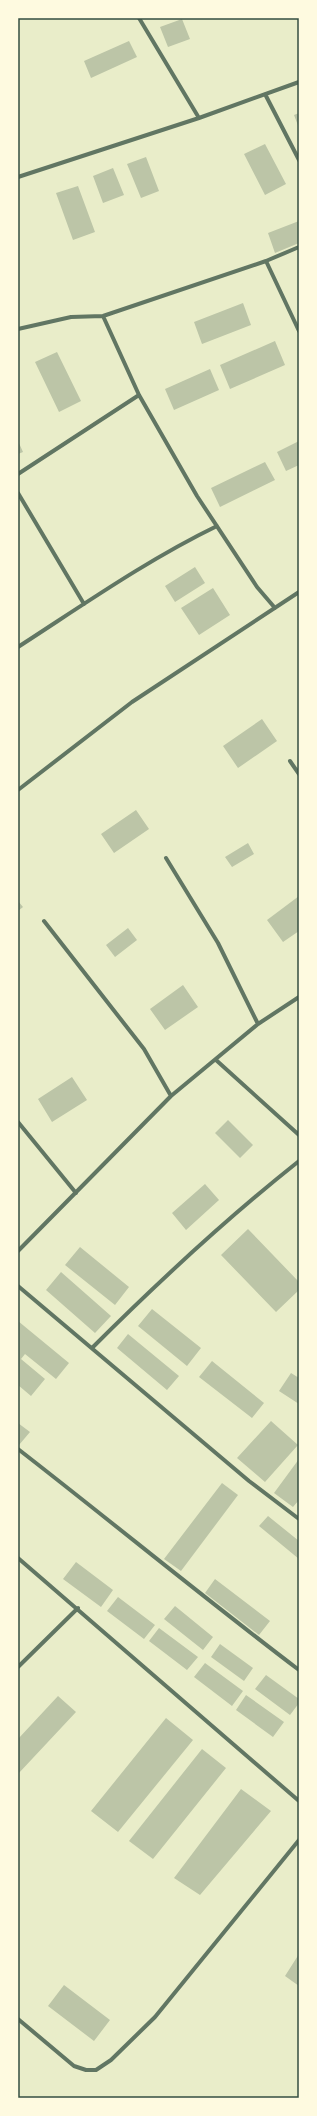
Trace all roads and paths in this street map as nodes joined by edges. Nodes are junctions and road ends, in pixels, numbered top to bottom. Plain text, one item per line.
1 (138, 18) edge
2 (299, 82) edge
3 (265, 94) junction
4 (199, 118) junction
5 (299, 160) edge
6 (18, 177) edge
7 (299, 247) edge
8 (266, 261) junction
9 (103, 316) junction
10 (18, 329) edge
11 (299, 331) edge
12 (139, 395) junction
13 (18, 474) edge
14 (18, 493) edge
15 (217, 526) junction
16 (299, 592) edge
17 (84, 604) junction
18 (275, 608) junction
19 (18, 647) edge
20 (290, 761) dead end
21 (299, 774) edge
22 (18, 790) edge
23 (166, 858) dead end
24 (44, 921) dead end
25 (299, 997) edge
26 (258, 1024) junction
27 (216, 1060) junction
28 (171, 1096) junction
29 (18, 1122) edge
30 (299, 1135) edge
31 (299, 1160) edge
32 (76, 1193) junction
33 (18, 1251) edge
34 (18, 1286) edge
35 (92, 1348) junction
36 (18, 1449) edge
37 (299, 1519) edge
38 (18, 1558) edge
39 (78, 1608) junction
40 (18, 1667) edge
41 (299, 1670) edge
42 (299, 1801) edge
43 (299, 1840) edge
44 (18, 2019) edge

1 - 4 street
2 - 3 street
3 - 4 street
3 - 5 street
4 - 6 street
7 - 8 street
8 - 9 street
8 - 11 street
9 - 10 street
9 - 12 street
12 - 13 street
12 - 15 street
14 - 17 street
15 - 17 street
15 - 18 street
16 - 18 street
17 - 19 street
18 - 22 street
20 - 21 street
23 - 26 street
24 - 28 street
25 - 26 street
26 - 27 street
27 - 28 street
27 - 30 street
28 - 32 street
29 - 32 street
31 - 35 street
32 - 33 street
34 - 35 street
35 - 37 street
36 - 41 street
38 - 39 street
39 - 40 street
39 - 42 street
43 - 44 street

